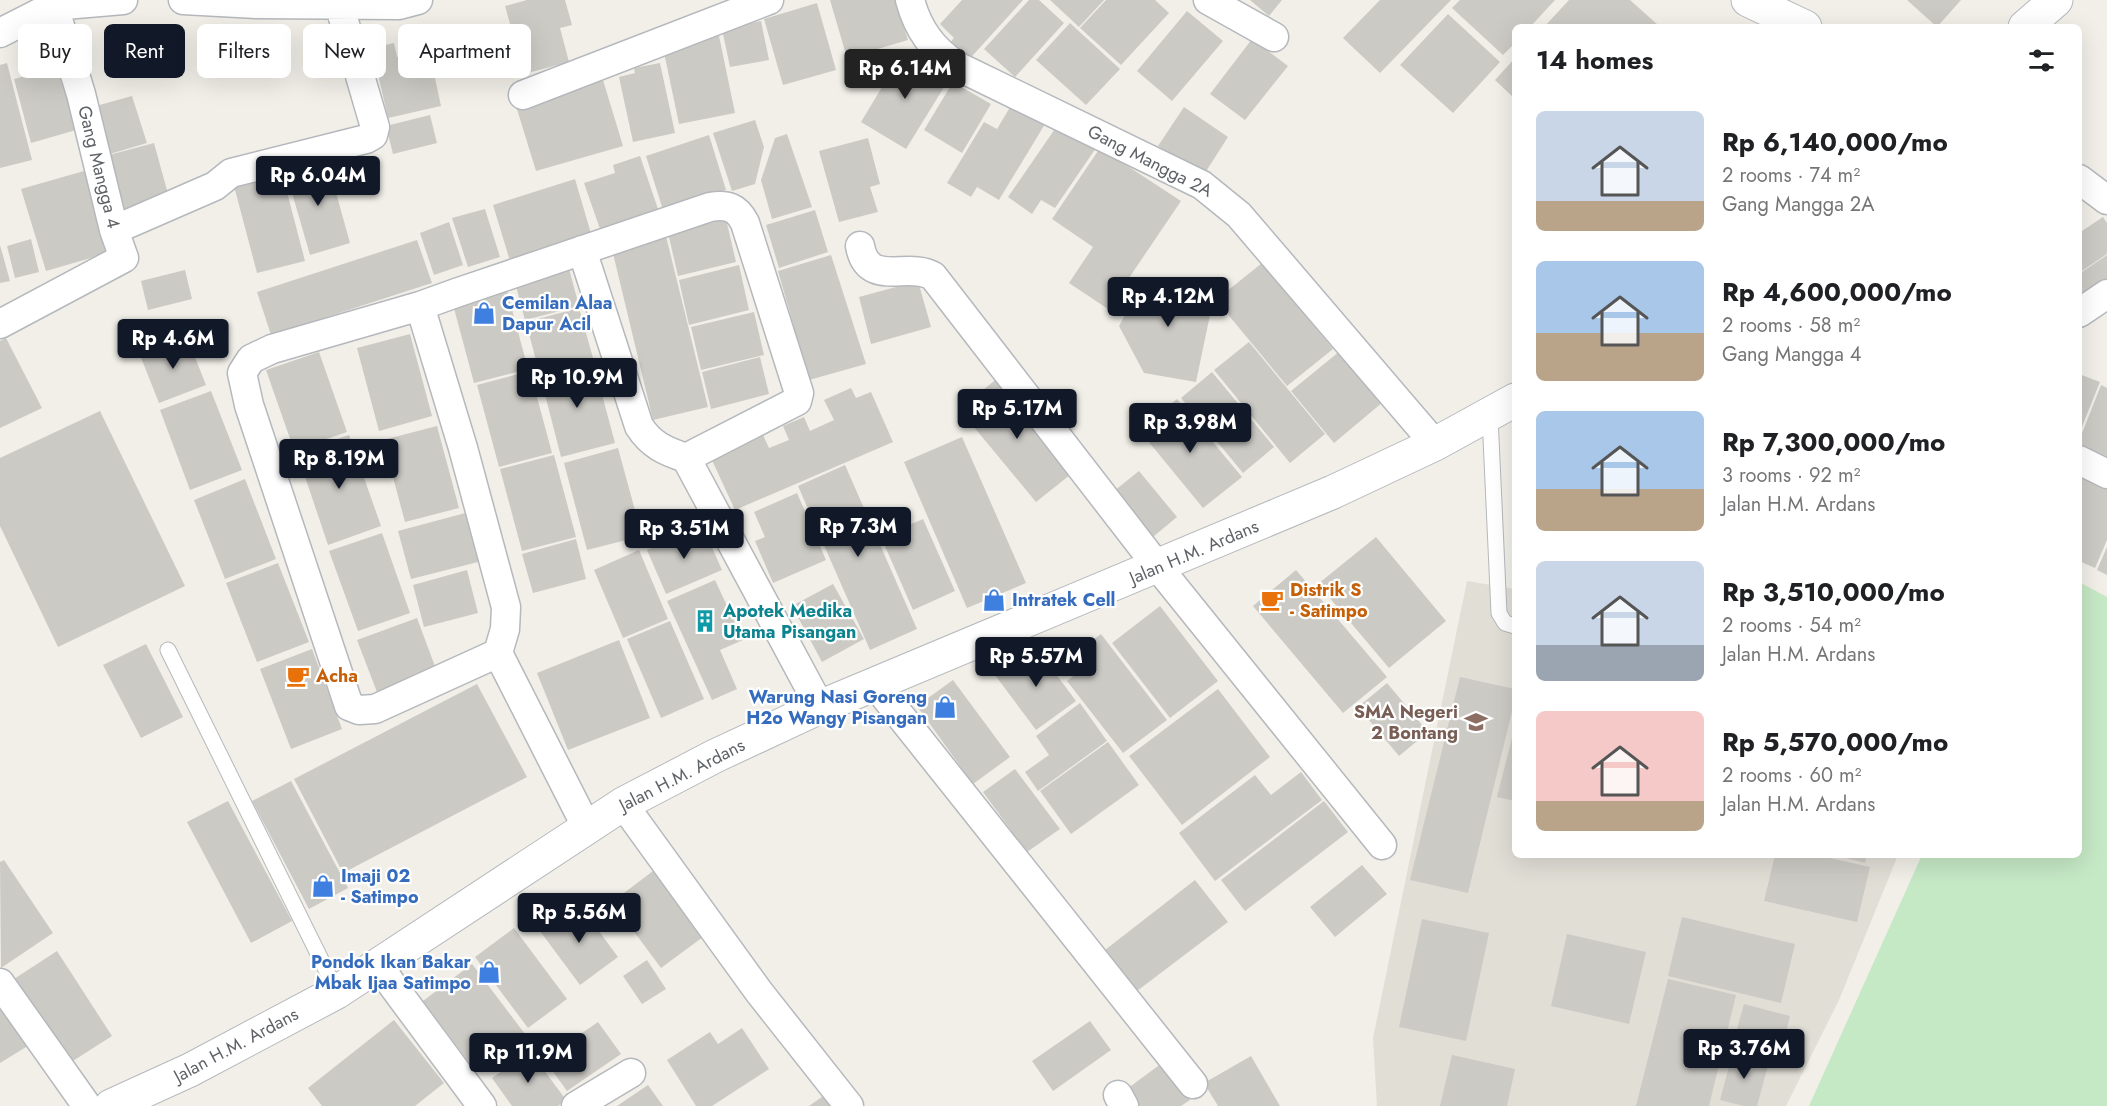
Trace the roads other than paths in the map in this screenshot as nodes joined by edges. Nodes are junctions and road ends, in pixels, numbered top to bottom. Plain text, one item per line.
1 (123, 0) edge
2 (183, 0) edge
3 (418, 0) edge
4 (769, 0) edge
5 (910, 0) edge
6 (1208, 0) edge
7 (1748, 0) edge
8 (2056, 0) edge
9 (53, 3) edge
10 (339, 4) junction
11 (1799, 24) edge
12 (2028, 24) edge
13 (0, 33) edge
14 (1274, 37) dead end
15 (523, 95) dead end
16 (2082, 181) edge
17 (2107, 200) edge
18 (114, 230) junction
19 (860, 246) dead end
20 (582, 250) junction
21 (2107, 294) edge
22 (420, 306) junction
23 (2082, 311) edge
24 (0, 324) edge
25 (1502, 408) edge
26 (1435, 444) junction
27 (686, 458) junction
28 (2082, 462) edge
29 (2107, 474) edge
30 (1158, 567) junction
31 (1512, 625) edge
32 (168, 650) dead end
33 (498, 653) junction
34 (875, 684) junction
35 (820, 707) junction
36 (623, 804) junction
37 (587, 828) junction
38 (1382, 845) dead end
39 (379, 967) junction
40 (0, 983) edge
41 (337, 992) junction
42 (631, 1073) dead end
43 (1193, 1084) dead end
44 (87, 1106) edge
45 (111, 1106) edge
46 (482, 1106) edge
47 (576, 1106) edge
48 (849, 1106) edge

1 - 9 street
2 - 10 street
3 - 10 street
4 - 15 street
5 - 26 street, Gang Mangga 2A
6 - 14 street
7 - 11 street
8 - 12 street
9 - 13 street
9 - 18 street, Gang Mangga 4
10 - 18 street
16 - 17 street
18 - 24 street, Gang Mangga 4
19 - 30 street
20 - 22 street
20 - 27 street
20 - 27 street
21 - 23 street
22 - 33 street
22 - 33 street
25 - 26 street, Jalan H.M. Ardans
25 - 31 lane
26 - 30 street, Jalan H.M. Ardans
27 - 35 street
28 - 29 street
30 - 34 street, Jalan H.M. Ardans
30 - 38 street
32 - 41 lane
33 - 37 street
34 - 35 street, Jalan H.M. Ardans
34 - 43 street
35 - 36 street, Jalan H.M. Ardans
36 - 37 street, Jalan H.M. Ardans
36 - 48 street
37 - 39 street, Jalan H.M. Ardans
39 - 41 street, Jalan H.M. Ardans
39 - 46 street
40 - 44 street
41 - 45 street, Jalan H.M. Ardans
42 - 47 street

